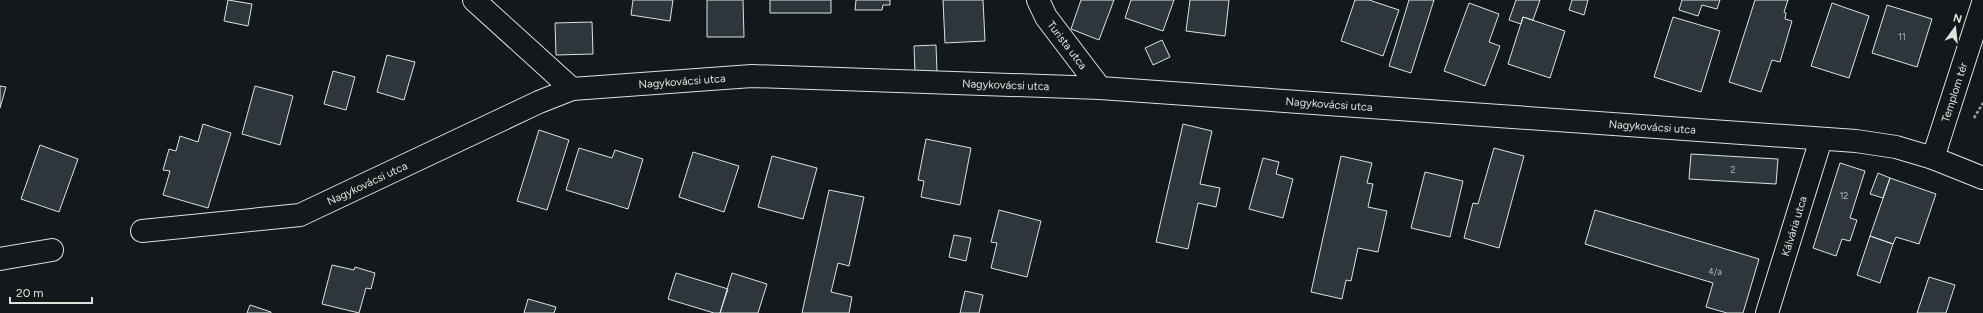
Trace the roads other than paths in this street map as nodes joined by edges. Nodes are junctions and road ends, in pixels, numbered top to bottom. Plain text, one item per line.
1 (474, 0) edge
2 (1038, 0) edge
3 (1983, 3) edge
4 (1100, 88) junction
5 (572, 89) junction
6 (1821, 139) junction
7 (1933, 158) junction
8 (1983, 178) edge
9 (142, 231) dead end
10 (52, 250) dead end
11 (0, 259) edge
12 (1767, 313) edge

1 - 5 street
2 - 4 street, Turista utca
3 - 7 street, Templom tér
4 - 5 street, Nagykovácsi utca
4 - 6 street, Nagykovácsi utca
5 - 9 street, Nagykovácsi utca
6 - 7 street, Nagykovácsi utca
6 - 12 street, Kálvária utca
7 - 8 street
10 - 11 street

